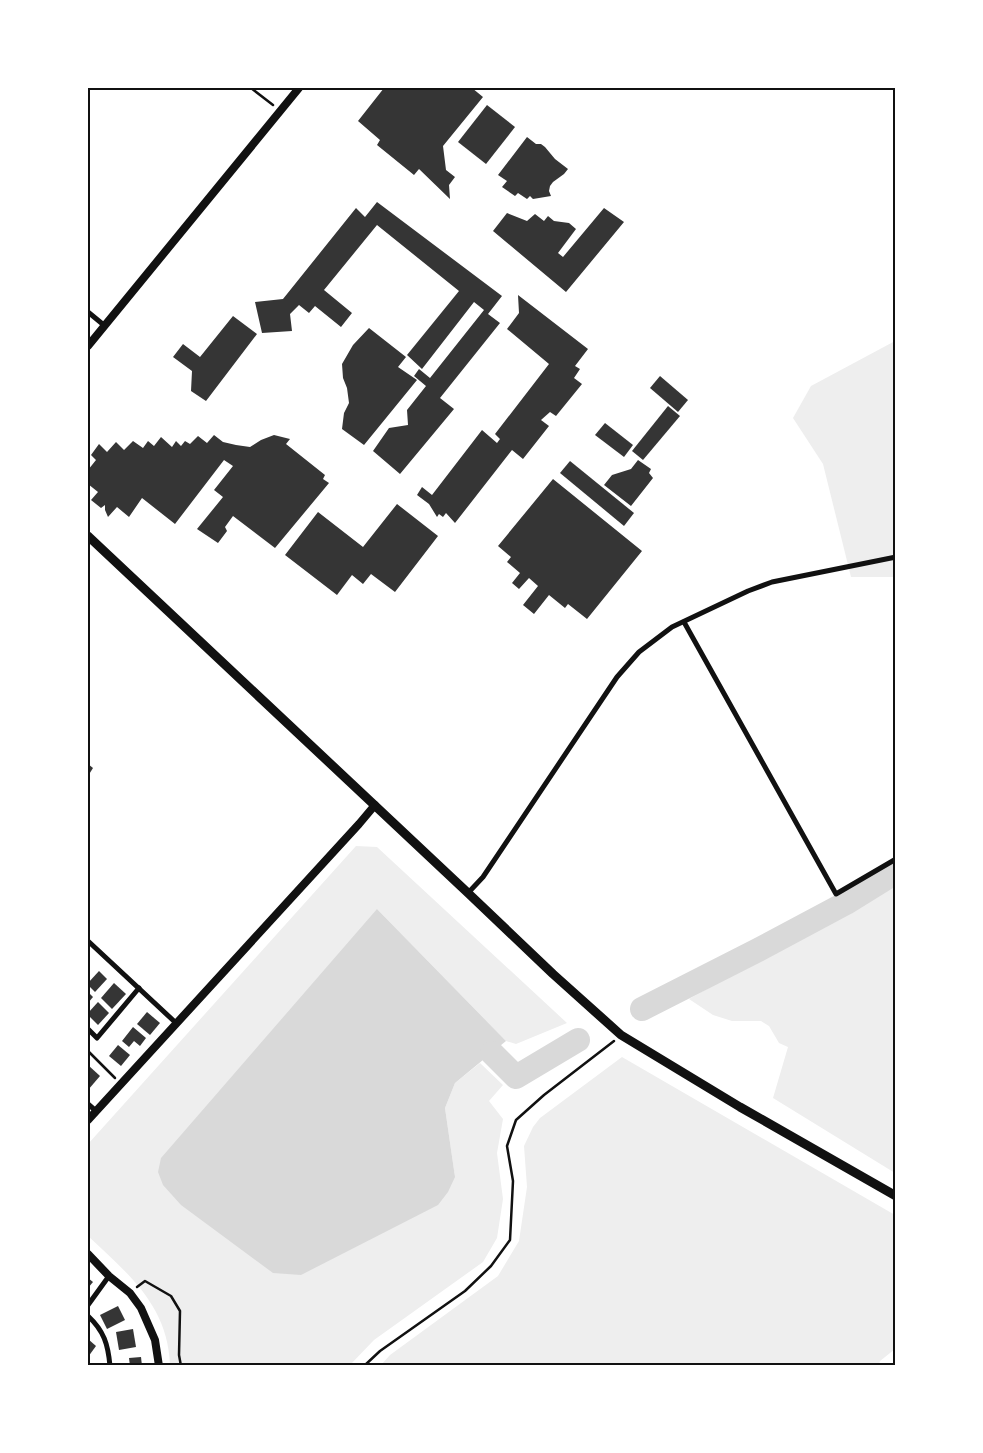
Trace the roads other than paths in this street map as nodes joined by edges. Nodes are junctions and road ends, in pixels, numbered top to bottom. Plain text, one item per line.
1 (299, 88) edge
2 (88, 312) edge
3 (104, 326) junction
4 (88, 346) edge
5 (88, 536) edge
6 (896, 557) edge
7 (684, 622) junction
8 (374, 805) junction
9 (896, 859) edge
10 (468, 894) junction
11 (88, 941) edge
12 (138, 988) junction
13 (176, 1023) junction
14 (88, 1029) edge
15 (88, 1104) edge
16 (96, 1111) junction
17 (88, 1120) edge
18 (896, 1196) edge
19 (88, 1254) edge
20 (110, 1276) junction
21 (88, 1305) edge
22 (88, 1316) edge
23 (110, 1366) edge
24 (159, 1366) edge

1 - 3 street
2 - 3 street
3 - 4 street
5 - 8 main road
6 - 7 street
7 - 9 street
7 - 10 street
8 - 10 main road
8 - 13 street
10 - 18 main road
11 - 12 street
12 - 13 street
12 - 14 street
13 - 16 street
15 - 16 street
16 - 17 street
19 - 20 street
20 - 21 street
20 - 24 street
22 - 23 street

